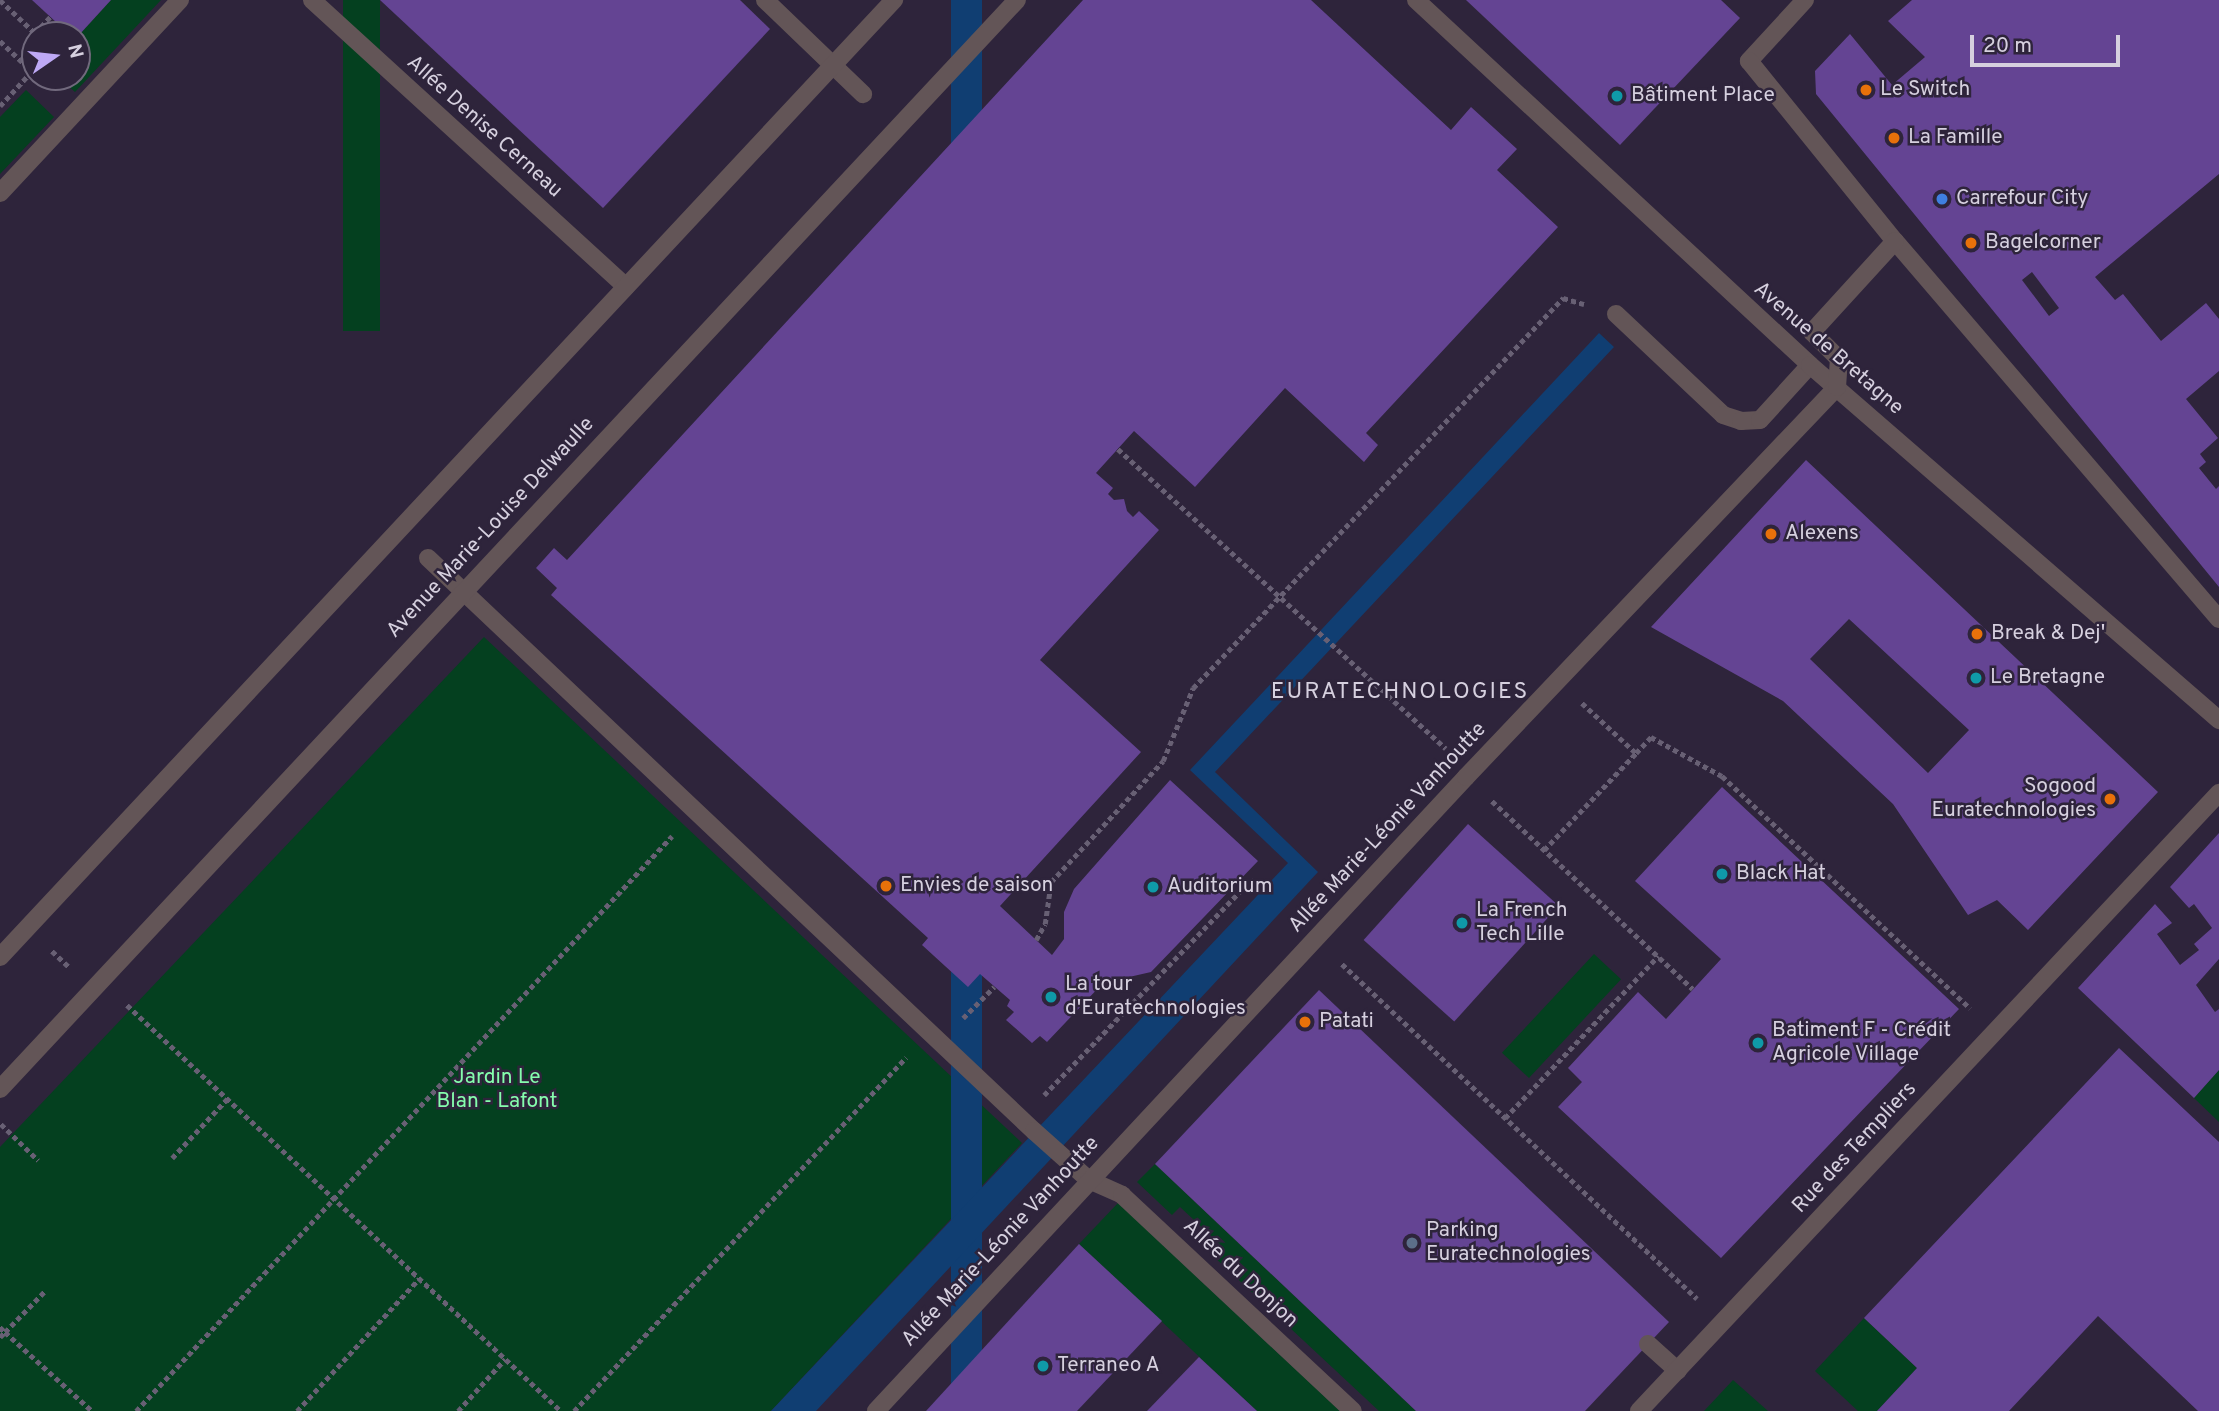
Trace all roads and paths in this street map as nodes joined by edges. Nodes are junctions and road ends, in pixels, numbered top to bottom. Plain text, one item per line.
1 (0, 0) edge
2 (180, 0) edge
3 (312, 0) edge
4 (765, 0) edge
5 (894, 0) edge
6 (1017, 0) edge
7 (1416, 0) edge
8 (1805, 0) edge
9 (50, 17) dead end
10 (0, 41) edge
11 (21, 61) edge
12 (833, 65) junction
13 (21, 86) edge
14 (863, 94) dead end
15 (0, 106) edge
16 (0, 193) edge
17 (1895, 242) junction
18 (626, 288) junction
19 (1616, 314) joint
20 (1810, 365) junction
21 (1837, 387) junction
22 (1118, 449) dead end
23 (428, 558) dead end
24 (464, 591) junction
25 (1280, 594) junction
26 (2219, 620) edge
27 (1558, 681) junction
28 (2219, 720) edge
29 (1636, 753) junction
30 (1469, 774) junction
31 (2219, 793) edge
32 (694, 812) junction
33 (1544, 850) junction
34 (1263, 890) dead end
35 (1315, 939) junction
36 (1036, 940) dead end
37 (1658, 956) junction
38 (0, 957) edge
39 (99, 978) junction
40 (1693, 989) dead end
41 (1996, 1032) junction
42 (917, 1046) dead end
43 (0, 1088) edge
44 (228, 1098) junction
45 (1505, 1118) junction
46 (0, 1124) edge
47 (1028, 1125) junction
48 (172, 1158) dead end
49 (38, 1160) dead end
50 (1089, 1180) junction
51 (334, 1199) junction
52 (419, 1279) junction
53 (44, 1292) dead end
54 (1722, 1323) junction
55 (0, 1327) edge
56 (5, 1332) junction
57 (0, 1338) edge
58 (1648, 1344) dead end
59 (505, 1359) junction
60 (1678, 1370) junction
61 (92, 1411) edge
62 (136, 1411) edge
63 (296, 1411) edge
64 (458, 1411) edge
65 (561, 1411) edge
66 (574, 1411) edge
67 (876, 1411) edge
68 (1353, 1411) edge
69 (1639, 1411) edge

1 - 9 path
2 - 16 street
3 - 18 street, Allée Denise Cerneau
4 - 12 street
5 - 12 street
6 - 24 street, Avenue Marie-Louise Delwaulle
7 - 20 street, Avenue de Bretagne
8 - 17 street
10 - 11 path
12 - 14 street
12 - 18 street
13 - 15 path
17 - 21 street
17 - 26 street
18 - 38 street
19 - 20 street
19 - 25 path
20 - 21 street, Avenue de Bretagne
21 - 27 street, Allée Marie-Léonie Vanhoutte
21 - 28 street, Avenue de Bretagne
22 - 25 path
23 - 24 street
24 - 32 street
24 - 39 street, Avenue Marie-Louise Delwaulle
25 - 30 path
25 - 36 path
27 - 29 path
27 - 30 street, Allée Marie-Léonie Vanhoutte
29 - 33 path
29 - 41 path
30 - 33 path
30 - 35 street, Allée Marie-Léonie Vanhoutte
31 - 41 street, Rue des Templiers
32 - 47 street
32 - 51 path
33 - 37 path
34 - 47 path
35 - 45 path
35 - 50 street, Allée Marie-Léonie Vanhoutte
37 - 40 path
37 - 45 path
39 - 43 street, Avenue Marie-Louise Delwaulle
39 - 44 path
41 - 54 street, Rue des Templiers
42 - 66 path
44 - 48 path
44 - 51 path
45 - 54 path
46 - 49 path
47 - 50 street
50 - 67 street, Allée Marie-Léonie Vanhoutte
50 - 68 street, Allée du Donjon
51 - 52 path
51 - 62 path
52 - 59 path
52 - 63 path
53 - 56 path
54 - 60 street, Rue des Templiers
55 - 56 path
56 - 57 path
56 - 61 path
58 - 60 street
59 - 64 path
59 - 65 path
60 - 69 street, Rue des Templiers

